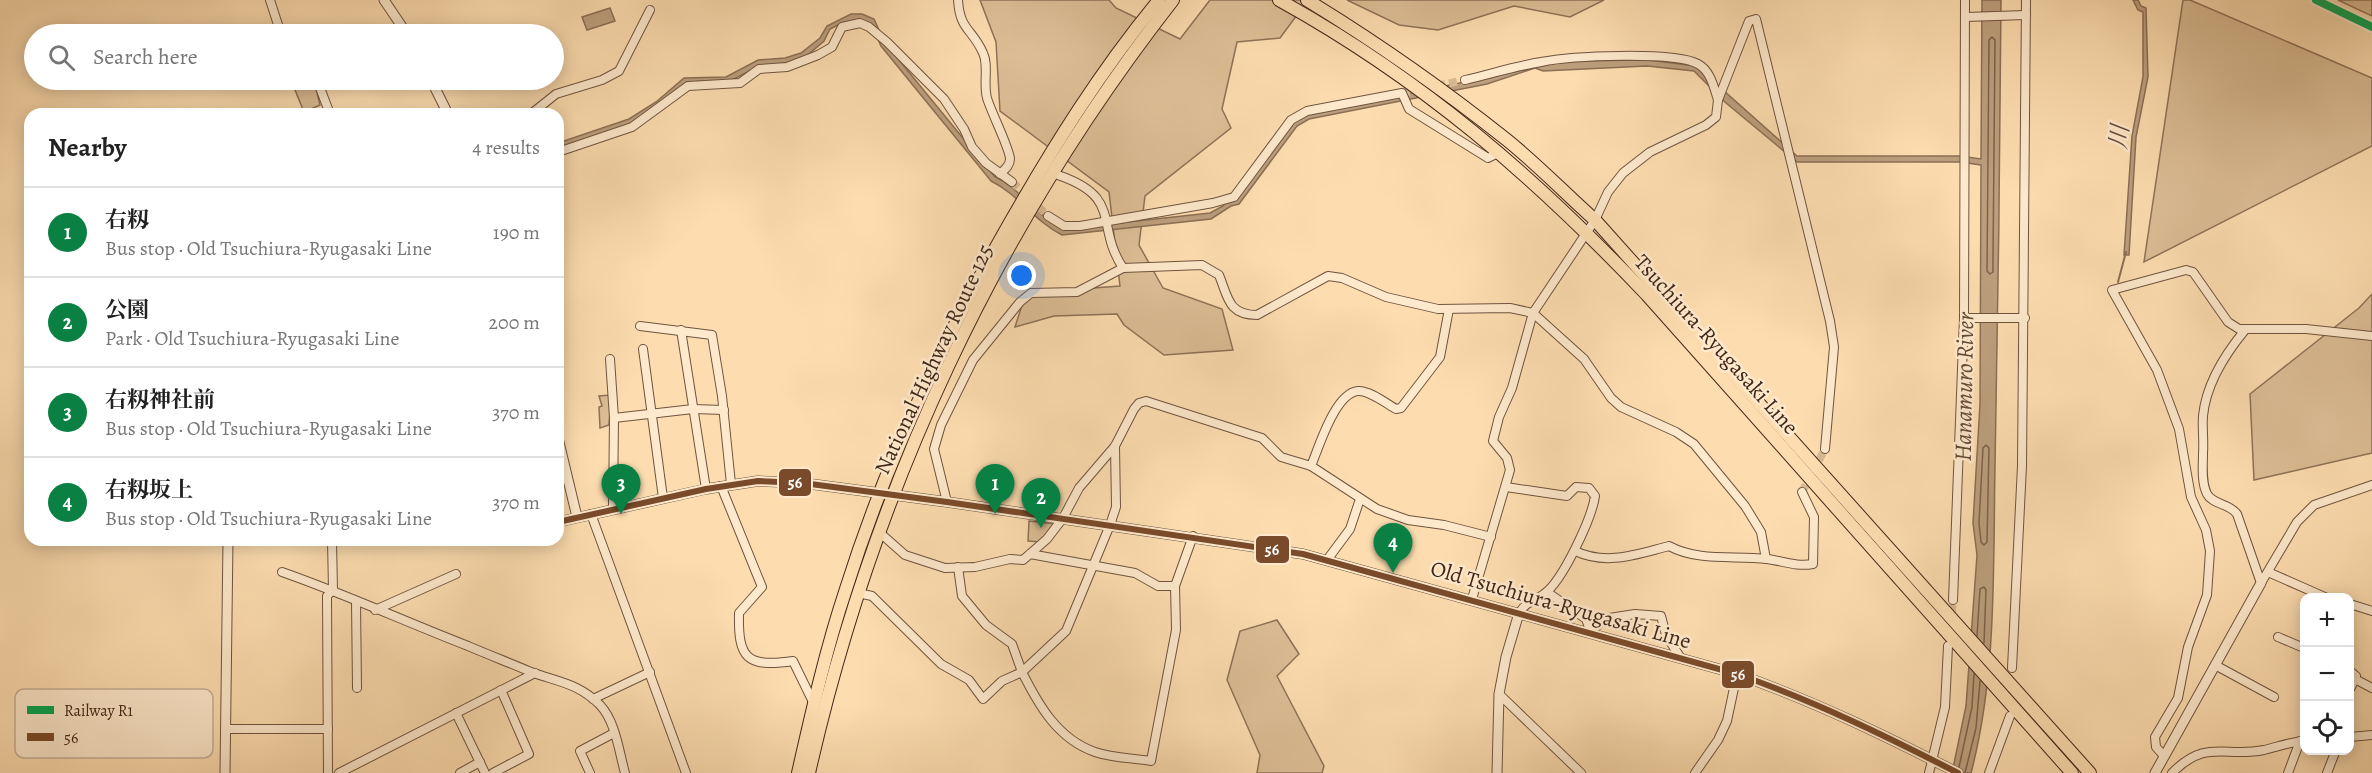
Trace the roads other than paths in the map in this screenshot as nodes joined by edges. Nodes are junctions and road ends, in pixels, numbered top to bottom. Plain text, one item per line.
1 (270, 0) edge
2 (384, 0) edge
3 (958, 0) edge
4 (1148, 0) edge
5 (1159, 0) edge
6 (1173, 0) edge
7 (1182, 0) edge
8 (1279, 0) edge
9 (1307, 0) edge
10 (1965, 0) edge
11 (2026, 0) edge
12 (650, 10) dead end
13 (2026, 15) junction
14 (1965, 17) junction
15 (278, 24) edge
16 (400, 24) edge
17 (1133, 43) junction
18 (1465, 80) tunnel mouth
19 (322, 90) edge
20 (435, 90) edge
21 (1718, 100) junction
22 (328, 108) edge
23 (445, 108) edge
24 (538, 108) edge
25 (564, 150) edge
26 (1500, 152) junction
27 (1000, 174) junction
28 (1058, 176) junction
29 (1012, 182) tunnel mouth
30 (1048, 216) tunnel mouth
31 (1595, 220) junction
32 (1108, 221) junction
33 (1587, 232) junction
34 (1007, 238) junction
35 (1123, 268) junction
36 (1449, 309) junction
37 (1533, 314) junction
38 (1964, 318) junction
39 (2025, 318) junction
40 (640, 326) dead end
41 (681, 330) junction
42 (2245, 330) junction
43 (2372, 336) edge
44 (643, 349) dead end
45 (610, 359) dead end
46 (693, 409) junction
47 (724, 410) junction
48 (652, 414) junction
49 (614, 418) junction
50 (1115, 446) junction
51 (1825, 448) tunnel mouth
52 (564, 463) edge
53 (1311, 466) junction
54 (731, 484) junction
55 (2372, 485) edge
56 (721, 486) junction
57 (1506, 487) junction
58 (706, 489) junction
59 (1802, 492) dead end
60 (880, 493) junction
61 (894, 495) junction
62 (663, 498) junction
63 (1360, 499) junction
64 (947, 502) junction
65 (613, 509) junction
66 (591, 514) junction
67 (577, 517) junction
68 (1063, 518) junction
69 (564, 520) edge
70 (1110, 525) junction
71 (879, 532) junction
72 (1193, 536) junction
73 (1491, 537) junction
74 (228, 546) edge
75 (332, 546) edge
76 (1575, 551) junction
77 (1030, 554) junction
78 (1766, 559) junction
79 (1327, 560) junction
80 (958, 567) junction
81 (1093, 567) junction
82 (282, 572) dead end
83 (2268, 572) junction
84 (456, 574) dead end
85 (2261, 583) junction
86 (1175, 586) junction
87 (333, 590) junction
88 (1547, 592) junction
89 (858, 593) junction
90 (2318, 593) edge
91 (1472, 599) junction
92 (1953, 600) tunnel mouth
93 (356, 601) junction
94 (2354, 606) edge
95 (375, 610) junction
96 (2372, 611) edge
97 (1519, 613) junction
98 (1591, 633) junction
99 (2278, 637) dead end
100 (1951, 643) junction
101 (2302, 647) edge
102 (1680, 657) junction
103 (2215, 665) junction
104 (2006, 671) junction
105 (650, 672) junction
106 (1023, 672) junction
107 (535, 673) junction
108 (1737, 674) junction
109 (2354, 675) edge
110 (2355, 679) joint
111 (357, 688) dead end
112 (2372, 688) edge
113 (501, 690) junction
114 (1499, 694) junction
115 (2274, 697) dead end
116 (593, 699) junction
117 (814, 705) junction
118 (456, 713) junction
119 (2010, 716) dead end
120 (226, 729) junction
121 (328, 729) junction
122 (614, 733) junction
123 (2372, 735) edge
124 (2354, 737) edge
125 (2300, 741) edge
126 (2300, 746) edge
127 (2334, 755) edge
128 (2164, 756) junction
129 (1934, 760) junction
130 (480, 762) junction
131 (225, 773) edge
132 (328, 773) edge
133 (339, 773) edge
134 (460, 773) edge
135 (485, 773) edge
136 (493, 773) edge
137 (590, 773) edge
138 (625, 773) edge
139 (686, 773) edge
140 (798, 773) edge
141 (809, 773) edge
142 (1497, 773) edge
143 (1581, 773) edge
144 (1695, 773) edge
145 (1929, 773) edge
146 (1958, 773) edge
147 (1989, 773) edge
148 (2072, 773) edge
149 (2090, 773) edge
150 (2155, 773) edge
151 (2172, 773) edge
152 (2288, 773) edge
153 (2327, 773) edge

1 - 15 street
2 - 16 street
3 - 27 street
4 - 34 main road
5 - 17 main road, National Highway Route 125
6 - 17 main road, National Highway Route 125
7 - 28 main road
8 - 26 main road, Tsuchiura-Ryugasaki Line
9 - 31 main road, Tsuchiura-Ryugasaki Line
10 - 14 street
11 - 13 street
12 - 24 street
13 - 14 street
13 - 39 street
14 - 38 street
17 - 34 main road, National Highway Route 125
18 - 21 street
19 - 22 street
20 - 23 street
21 - 31 street
21 - 51 street
25 - 27 street
26 - 32 street
26 - 33 main road, Tsuchiura-Ryugasaki Line
27 - 29 street
28 - 32 street
28 - 34 main road
30 - 32 street
31 - 33 street
31 - 104 main road, Tsuchiura-Ryugasaki Line
32 - 35 street
33 - 37 street
33 - 100 main road, Tsuchiura-Ryugasaki Line
34 - 60 main road, National Highway Route 125
34 - 61 main road, National Highway Route 125
35 - 36 street
35 - 64 street
36 - 37 street
36 - 53 street
37 - 57 street
37 - 78 street
38 - 39 street
38 - 92 street
39 - 104 street
40 - 41 street
41 - 46 street
41 - 47 street
42 - 43 street
42 - 85 street
42 - 128 street
44 - 48 street
45 - 49 street
46 - 47 street
46 - 48 street
46 - 58 street
47 - 54 street
48 - 49 street
48 - 62 street
49 - 65 street
50 - 53 street
50 - 68 street
50 - 70 street
52 - 67 street
53 - 63 street
54 - 56 street, Old Tsuchiura-Ryugasaki Line
54 - 60 street, Old Tsuchiura-Ryugasaki Line
55 - 83 street
56 - 58 street, Old Tsuchiura-Ryugasaki Line
56 - 117 street
57 - 73 street
57 - 76 street
58 - 62 street, Old Tsuchiura-Ryugasaki Line
59 - 78 street
60 - 61 street, Old Tsuchiura-Ryugasaki Line
60 - 117 main road, National Highway Route 125
61 - 64 street, Old Tsuchiura-Ryugasaki Line
61 - 71 main road, National Highway Route 125
62 - 65 street, Old Tsuchiura-Ryugasaki Line
63 - 73 street
63 - 79 street
64 - 68 street, Old Tsuchiura-Ryugasaki Line
65 - 66 street, Old Tsuchiura-Ryugasaki Line
66 - 67 street, Old Tsuchiura-Ryugasaki Line
66 - 105 street
67 - 69 street, Old Tsuchiura-Ryugasaki Line
68 - 70 street, Old Tsuchiura-Ryugasaki Line
68 - 77 street
70 - 72 street, Old Tsuchiura-Ryugasaki Line
70 - 81 street
71 - 80 street
71 - 89 main road, National Highway Route 125
72 - 79 street, Old Tsuchiura-Ryugasaki Line
72 - 86 street
73 - 91 street
74 - 120 street
75 - 87 street
76 - 78 street
76 - 88 street
77 - 80 street
77 - 81 street
79 - 91 street, Old Tsuchiura-Ryugasaki Line
80 - 106 street
81 - 86 street
81 - 106 street
82 - 87 street
83 - 85 street
83 - 90 street
84 - 95 street
85 - 103 street
86 - 106 street
87 - 93 street
87 - 121 street
88 - 97 street
88 - 98 street
89 - 106 street
89 - 141 main road, National Highway Route 125
91 - 97 street, Old Tsuchiura-Ryugasaki Line
93 - 95 street
93 - 111 street
94 - 96 street
95 - 107 street
97 - 98 street, Old Tsuchiura-Ryugasaki Line
97 - 114 street
98 - 102 street, Old Tsuchiura-Ryugasaki Line
98 - 102 street
99 - 101 street
100 - 129 street
100 - 148 main road, Tsuchiura-Ryugasaki Line
102 - 108 street, Old Tsuchiura-Ryugasaki Line
103 - 115 street
103 - 128 street
104 - 149 main road, Tsuchiura-Ryugasaki Line
105 - 116 street
105 - 139 street
107 - 113 street
107 - 116 street
108 - 129 street, Old Tsuchiura-Ryugasaki Line
108 - 144 street
109 - 110 street
110 - 112 street
113 - 118 street
113 - 136 street
114 - 142 street
114 - 143 street
116 - 122 street
117 - 140 main road, National Highway Route 125
118 - 130 street
118 - 133 street
119 - 147 street
120 - 121 street
120 - 131 street
121 - 132 street
122 - 137 street
122 - 138 street
123 - 124 street
125 - 151 street
126 - 152 street
127 - 153 street
128 - 150 street
129 - 145 street
129 - 146 street, Old Tsuchiura-Ryugasaki Line
130 - 134 street
130 - 135 street

